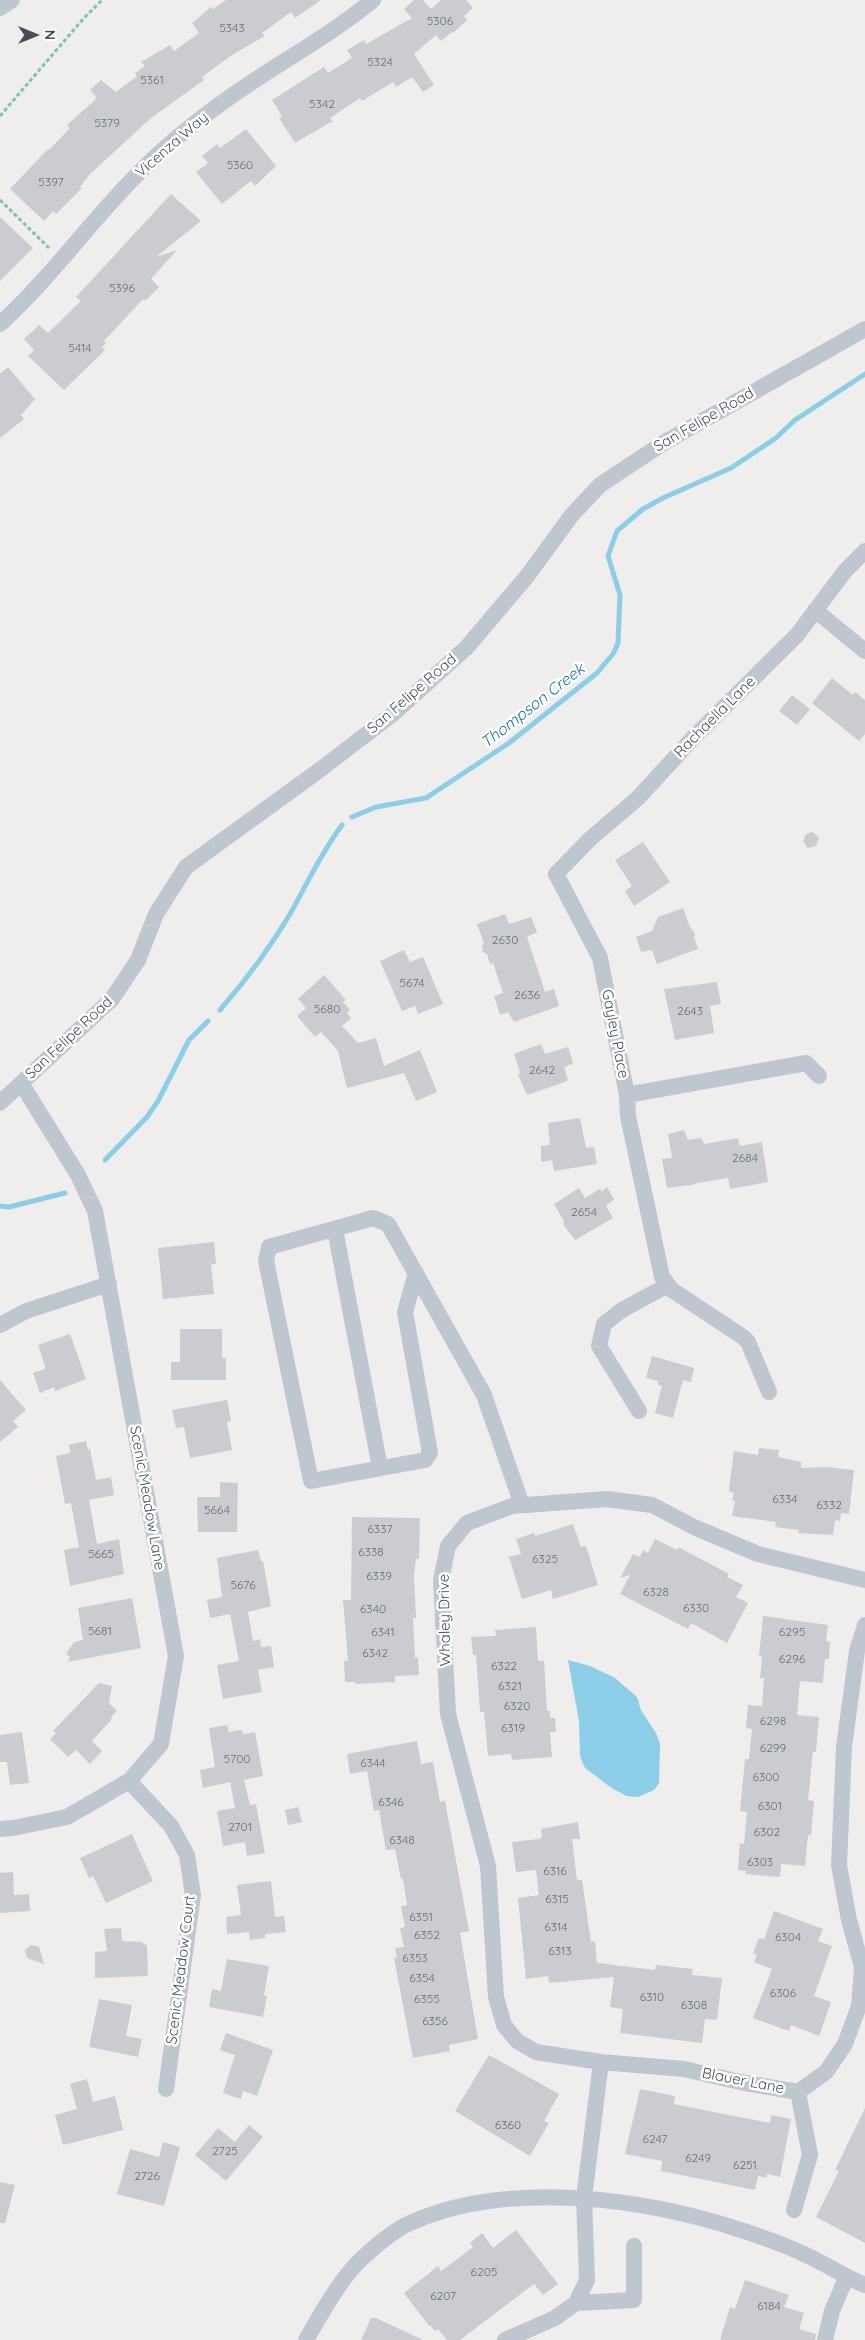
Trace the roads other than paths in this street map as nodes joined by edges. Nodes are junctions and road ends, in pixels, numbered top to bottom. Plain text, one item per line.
1 (12, 0) edge
2 (373, 0) edge
3 (0, 8) edge
4 (0, 324) edge
5 (865, 329) edge
6 (865, 550) edge
7 (815, 610) junction
8 (865, 651) edge
9 (556, 874) joint
10 (819, 1076) dead end
11 (21, 1083) junction
12 (627, 1095) junction
13 (0, 1103) edge
14 (335, 1229) junction
15 (416, 1273) junction
16 (109, 1284) junction
17 (668, 1285) junction
18 (0, 1325) edge
19 (769, 1392) dead end
20 (639, 1410) dead end
21 (380, 1468) junction
22 (522, 1505) junction
23 (865, 1580) edge
24 (865, 1625) edge
25 (129, 1781) junction
26 (0, 1829) edge
27 (600, 2062) junction
28 (166, 2089) dead end
29 (798, 2092) junction
30 (584, 2198) junction
31 (794, 2210) dead end
32 (634, 2246) dead end
33 (846, 2278) junction
34 (865, 2286) edge
35 (576, 2303) junction
36 (306, 2340) edge
37 (505, 2340) edge
38 (825, 2340) edge

1 - 3 street
2 - 4 street, Vicenza Way
5 - 11 street, San Felipe Road
6 - 7 street, Rachaella Lane
7 - 8 street
7 - 9 street, Rachaella Lane
9 - 12 street, Gayley Place
10 - 12 street, Gayley Place
11 - 13 street, San Felipe Road
11 - 16 street, Scenic Meadow Lane
12 - 17 street
14 - 15 street
14 - 21 street
14 - 21 street
15 - 21 street
15 - 22 street
16 - 18 street
16 - 25 street, Scenic Meadow Lane
17 - 19 street
17 - 20 street
22 - 23 street, Whaley Drive
22 - 27 street, Whaley Drive
24 - 29 street, Blauer Lane
25 - 26 street, Scenic Meadow Lane
25 - 28 street, Scenic Meadow Court
27 - 29 street, Blauer Lane
27 - 30 street
29 - 31 street
30 - 33 street
30 - 35 street
30 - 36 street
32 - 35 street
33 - 34 street
33 - 38 street
35 - 37 street

